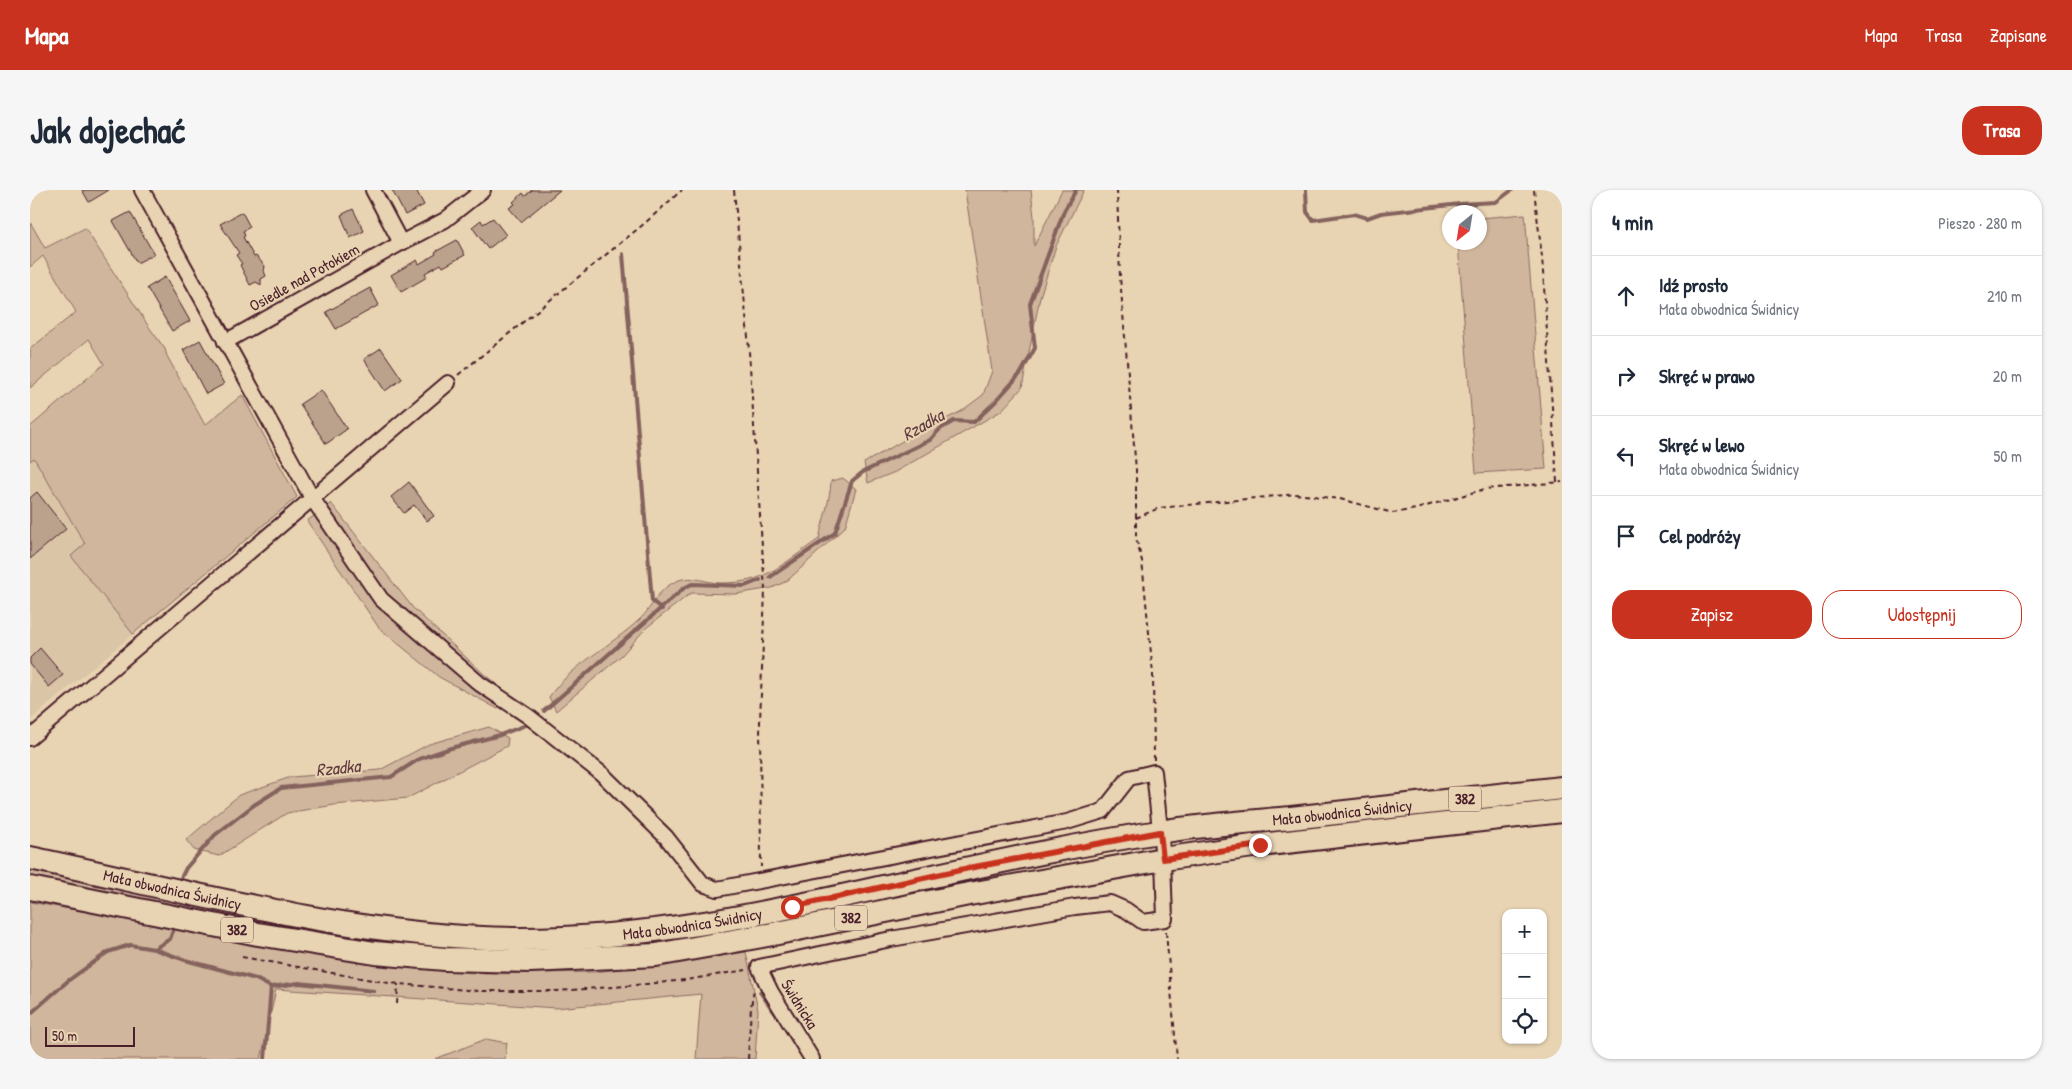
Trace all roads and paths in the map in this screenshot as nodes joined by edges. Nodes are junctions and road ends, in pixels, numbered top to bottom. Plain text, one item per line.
1 (142, 190) edge
2 (373, 190) edge
3 (483, 190) edge
4 (682, 190) edge
5 (734, 190) edge
6 (1117, 190) edge
7 (1534, 190) edge
8 (401, 243) junction
9 (225, 342) junction
10 (448, 383) joint
11 (1557, 482) junction
12 (1562, 482) edge
13 (312, 498) junction
14 (1135, 519) junction
15 (30, 738) edge
16 (1154, 772) junction
17 (1562, 788) edge
18 (1562, 811) edge
19 (1160, 832) junction
20 (30, 858) edge
21 (1163, 859) junction
22 (764, 881) junction
23 (30, 888) edge
24 (1165, 919) junction
25 (242, 957) dead end
26 (759, 968) junction
27 (398, 984) junction
28 (396, 1004) dead end
29 (748, 1059) edge
30 (812, 1059) edge
31 (1177, 1059) edge

1 - 9 street
2 - 8 street
3 - 8 street, Osiedle nad Potokiem
4 - 10 path
5 - 22 path
6 - 14 path
7 - 11 path
8 - 9 street, Osiedle nad Potokiem
9 - 13 street
10 - 13 street
11 - 12 path
11 - 14 path
13 - 15 street
13 - 22 street
14 - 16 path
16 - 19 street
16 - 22 street
17 - 19 main road, Mała obwodnica Świdnicy / 382
18 - 21 main road, Mała obwodnica Świdnicy / 382
19 - 20 main road, Mała obwodnica Świdnicy / 382
19 - 21 street
21 - 23 main road, Mała obwodnica Świdnicy / 382
21 - 24 street
24 - 26 street
24 - 31 path
25 - 27 path
26 - 27 path
26 - 29 path
26 - 30 street, Świdnicka
27 - 28 path

